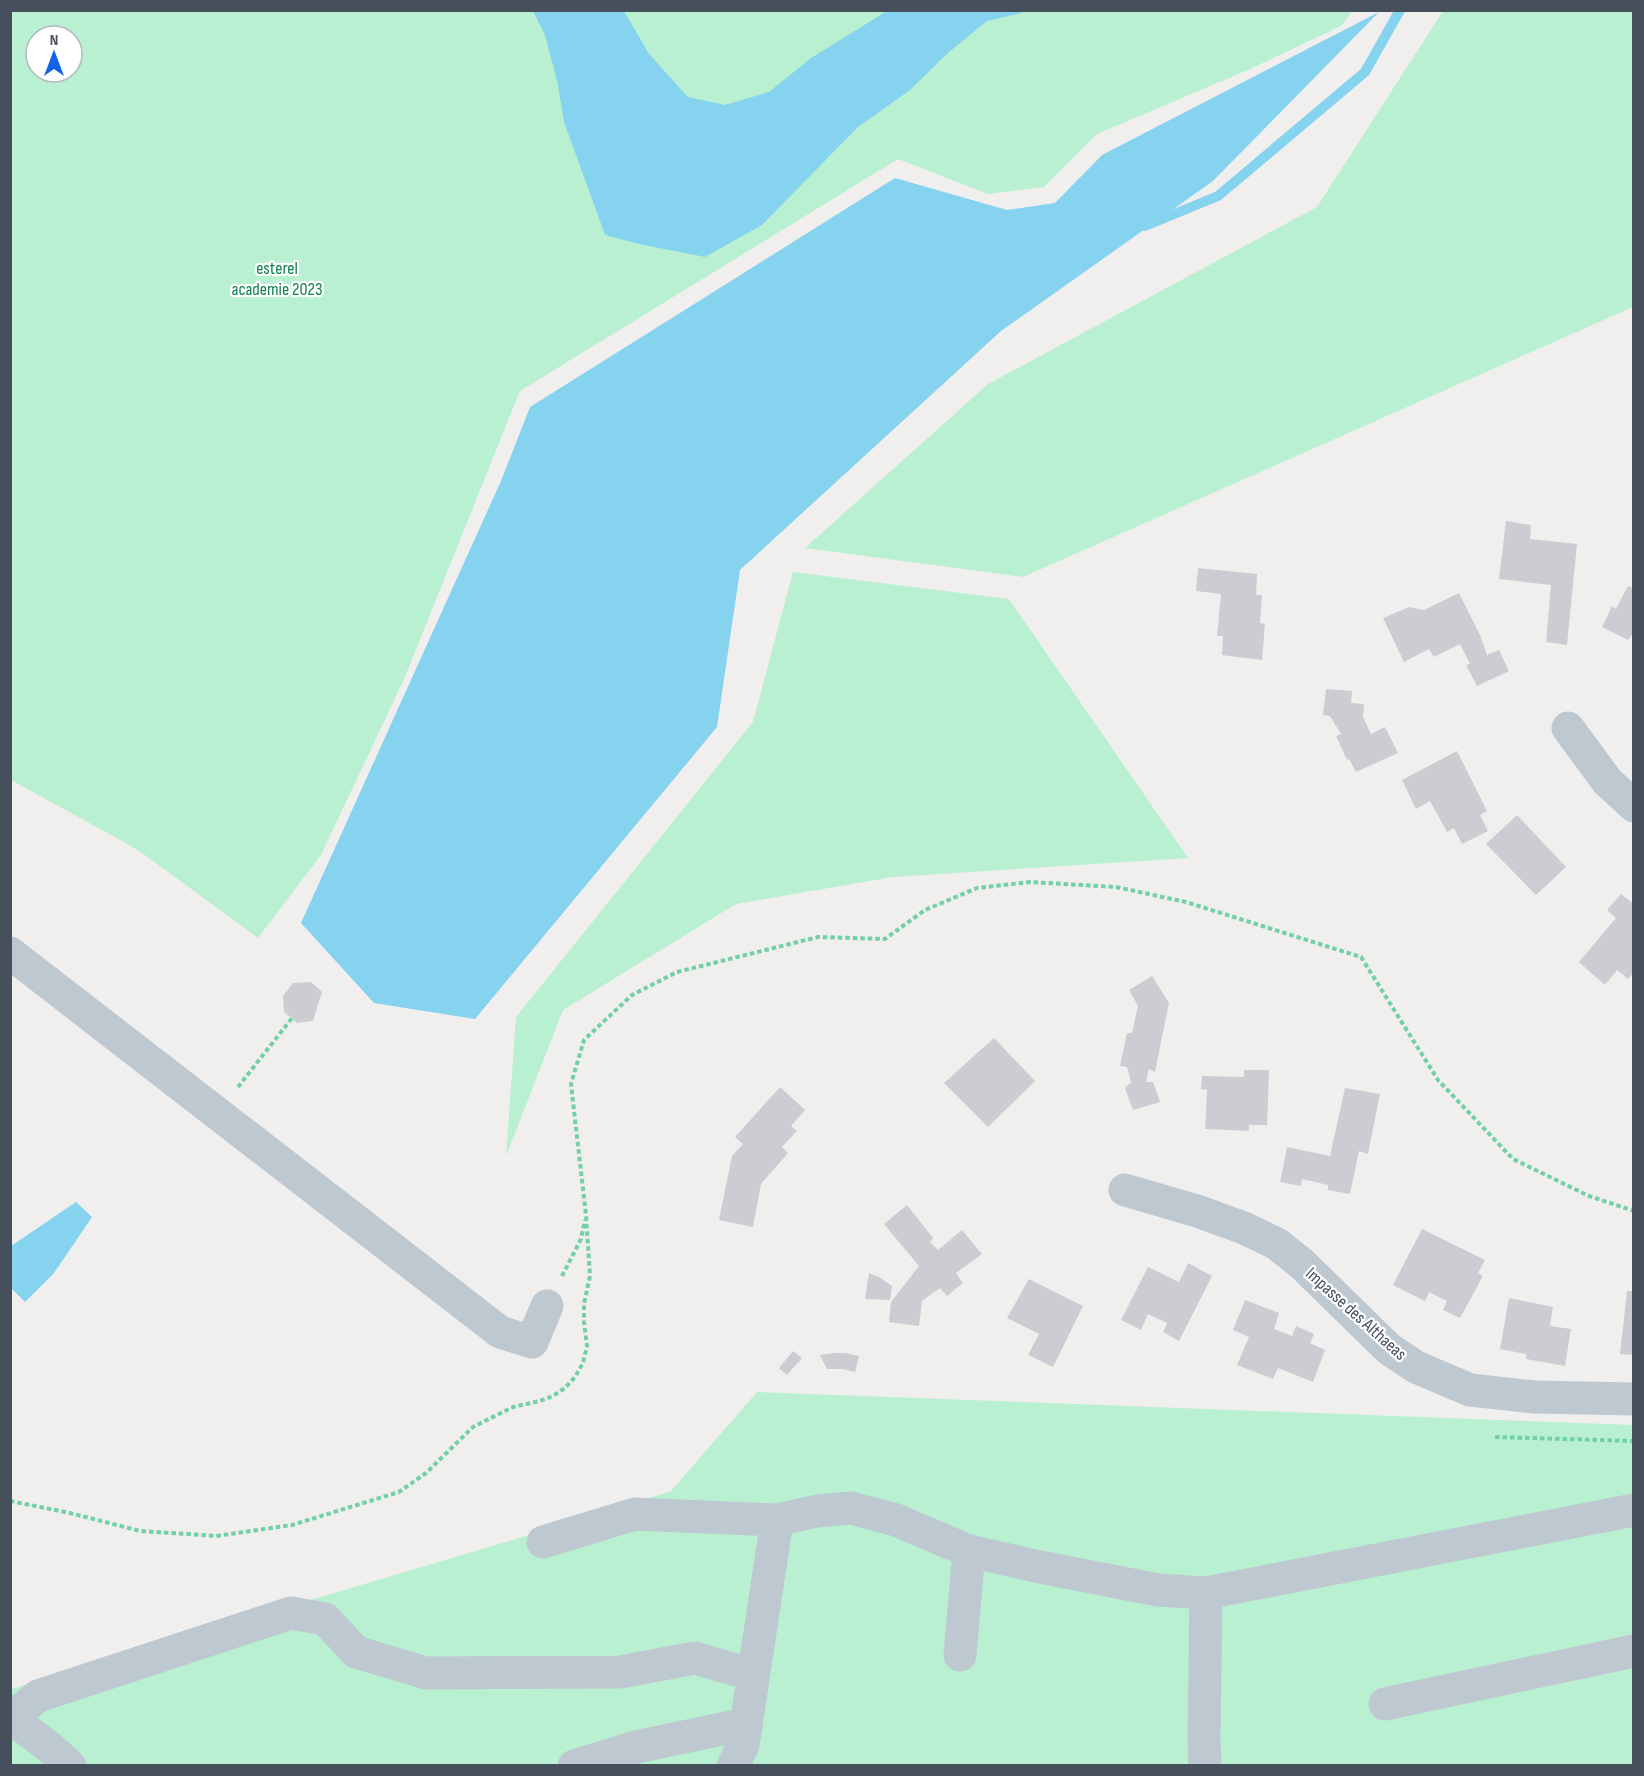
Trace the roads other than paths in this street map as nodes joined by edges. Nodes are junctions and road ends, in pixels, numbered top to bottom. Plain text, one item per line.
1 (1568, 728) dead end
2 (1634, 806) edge
3 (10, 954) edge
4 (1125, 1190) dead end
5 (547, 1306) road end
6 (1634, 1399) edge
7 (1634, 1510) edge
8 (777, 1520) junction
9 (543, 1542) dead end
10 (969, 1551) junction
11 (1206, 1593) junction
12 (1634, 1650) edge
13 (960, 1655) dead end
14 (753, 1676) junction
15 (1385, 1704) dead end
16 (11, 1719) edge
17 (746, 1724) junction
18 (70, 1766) edge
19 (574, 1766) edge
20 (733, 1766) edge
21 (1206, 1766) edge

1 - 2 street
3 - 5 street
4 - 6 street, Impasse des Althaeas
7 - 11 street
8 - 9 street
8 - 10 street
8 - 14 street
10 - 11 street
10 - 13 street
11 - 21 street
12 - 15 street
14 - 16 street
14 - 17 street
16 - 18 street
17 - 19 street
17 - 20 street

